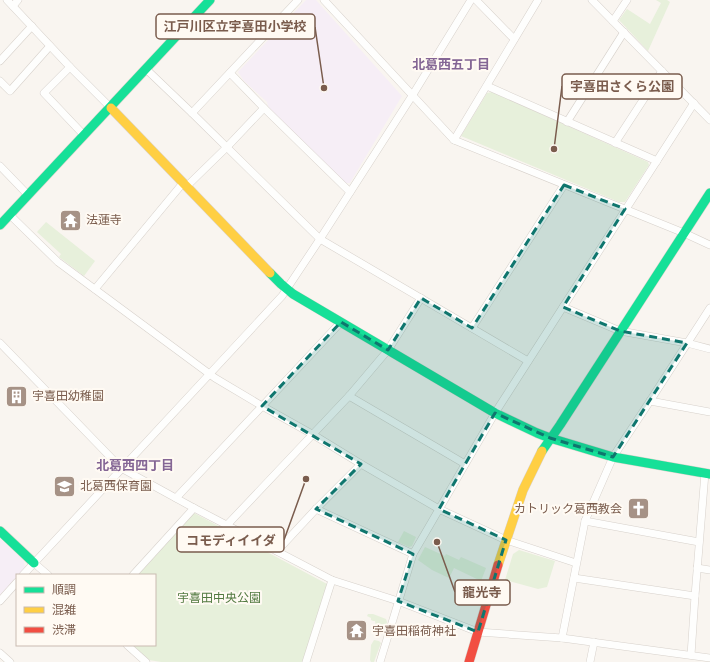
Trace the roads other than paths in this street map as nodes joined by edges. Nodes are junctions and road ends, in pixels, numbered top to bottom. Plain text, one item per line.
1 (7, 0) edge
2 (18, 0) edge
3 (210, 0) edge
4 (298, 0) edge
5 (324, 0) edge
6 (470, 0) edge
7 (476, 0) edge
8 (538, 0) edge
9 (592, 0) edge
10 (627, 0) edge
11 (13, 6) junction
12 (613, 21) junction
13 (32, 26) junction
14 (624, 32) junction
15 (514, 39) junction
16 (50, 46) junction
17 (0, 61) edge
18 (70, 67) junction
19 (146, 69) junction
20 (662, 71) junction
21 (230, 73) junction
22 (0, 81) edge
23 (487, 86) junction
24 (412, 96) junction
25 (694, 103) junction
26 (111, 108) junction
27 (264, 108) junction
28 (192, 113) junction
29 (710, 120) edge
30 (567, 122) junction
31 (80, 131) dead end
32 (454, 140) junction
33 (615, 143) junction
34 (227, 147) junction
35 (656, 161) junction
36 (0, 166) edge
37 (185, 185) junction
38 (564, 185) junction
39 (350, 192) junction
40 (710, 193) edge
41 (28, 195) junction
42 (626, 210) junction
43 (10, 215) junction
44 (0, 225) edge
45 (684, 233) junction
46 (320, 239) junction
47 (710, 245) edge
48 (95, 289) junction
49 (287, 290) junction
50 (421, 298) junction
51 (563, 306) junction
52 (710, 308) edge
53 (341, 322) junction
54 (472, 328) junction
55 (620, 331) junction
56 (0, 343) edge
57 (687, 343) junction
58 (710, 349) edge
59 (388, 350) junction
60 (528, 361) junction
61 (209, 374) junction
62 (348, 396) junction
63 (650, 401) junction
64 (262, 406) junction
65 (710, 412) edge
66 (495, 413) junction
67 (312, 434) junction
68 (550, 438) junction
69 (613, 457) junction
70 (361, 464) junction
71 (465, 464) junction
72 (121, 468) junction
73 (708, 474) edge
74 (176, 498) junction
75 (194, 508) junction
76 (316, 509) junction
77 (439, 509) junction
78 (585, 521) junction
79 (227, 525) junction
80 (0, 531) edge
81 (506, 540) junction
82 (700, 542) junction
83 (277, 551) junction
84 (413, 554) junction
85 (34, 563) junction
86 (576, 563) junction
87 (698, 568) junction
88 (710, 570) edge
89 (24, 574) edge
90 (47, 574) edge
91 (134, 574) edge
92 (574, 578) junction
93 (332, 580) junction
94 (16, 583) edge
95 (695, 596) junction
96 (0, 601) edge
97 (398, 601) junction
98 (478, 632) junction
99 (562, 638) junction
100 (594, 642) junction
101 (128, 646) edge
102 (0, 653) edge
103 (691, 655) junction
104 (710, 658) edge
105 (10, 662) edge
106 (146, 662) edge
107 (306, 662) edge
108 (380, 662) edge
109 (469, 662) edge
110 (590, 662) edge

1 - 11 street
2 - 11 street
3 - 19 street
4 - 21 street
5 - 24 street
6 - 24 street
7 - 15 street
8 - 15 street
9 - 12 street
10 - 12 street
11 - 13 street
12 - 14 street
13 - 16 street
13 - 17 street
14 - 20 street
14 - 30 street
15 - 23 street
16 - 18 street
16 - 22 street
18 - 26 street
18 - 31 street
19 - 26 street
19 - 28 street
20 - 25 street
20 - 33 street
21 - 27 street
21 - 28 street
23 - 30 street
23 - 32 street
24 - 32 street
24 - 39 street
25 - 29 street
25 - 35 street
26 - 37 street
26 - 41 street
27 - 34 street
27 - 39 street
28 - 34 street
30 - 33 street
32 - 38 street
33 - 35 street
34 - 37 street
34 - 46 street
35 - 42 street
36 - 41 street
37 - 48 street
37 - 49 street
38 - 42 street
38 - 54 street
39 - 46 street
40 - 45 street
41 - 43 street
42 - 45 street
42 - 51 street
43 - 44 street
43 - 48 street
45 - 47 street
45 - 55 street
46 - 49 street
46 - 50 street
48 - 61 street
49 - 53 street
49 - 61 street
50 - 54 street
50 - 59 street
51 - 55 street
51 - 60 street
52 - 57 street
53 - 59 street
53 - 64 street
54 - 60 street
55 - 57 street
55 - 68 street
56 - 72 street
57 - 58 street
57 - 63 street
59 - 62 street
59 - 66 street
60 - 66 street
61 - 64 street
61 - 72 street
62 - 67 street
62 - 71 street
63 - 65 street
63 - 69 street
64 - 67 street
64 - 74 street
66 - 68 street
66 - 71 street
67 - 70 street
67 - 79 street
68 - 69 street
68 - 81 street
69 - 73 street
69 - 78 street
70 - 76 street
70 - 77 street
71 - 77 street
72 - 74 street
72 - 85 street
73 - 82 street
74 - 75 street
75 - 79 street
75 - 91 street
76 - 83 street
76 - 84 street
77 - 81 street
77 - 84 street
78 - 82 street
78 - 86 street
79 - 83 street
80 - 85 street
81 - 86 street
81 - 98 street
82 - 87 street
83 - 93 street
84 - 97 street
85 - 89 street
85 - 90 street
86 - 92 street
87 - 88 street
87 - 95 street
92 - 95 street
92 - 99 street
93 - 97 street
93 - 107 street
94 - 96 street
95 - 103 street
97 - 98 street
97 - 108 street
98 - 99 street
98 - 109 street
99 - 100 street
100 - 103 street
100 - 110 street
101 - 106 street
102 - 105 street
103 - 104 street

